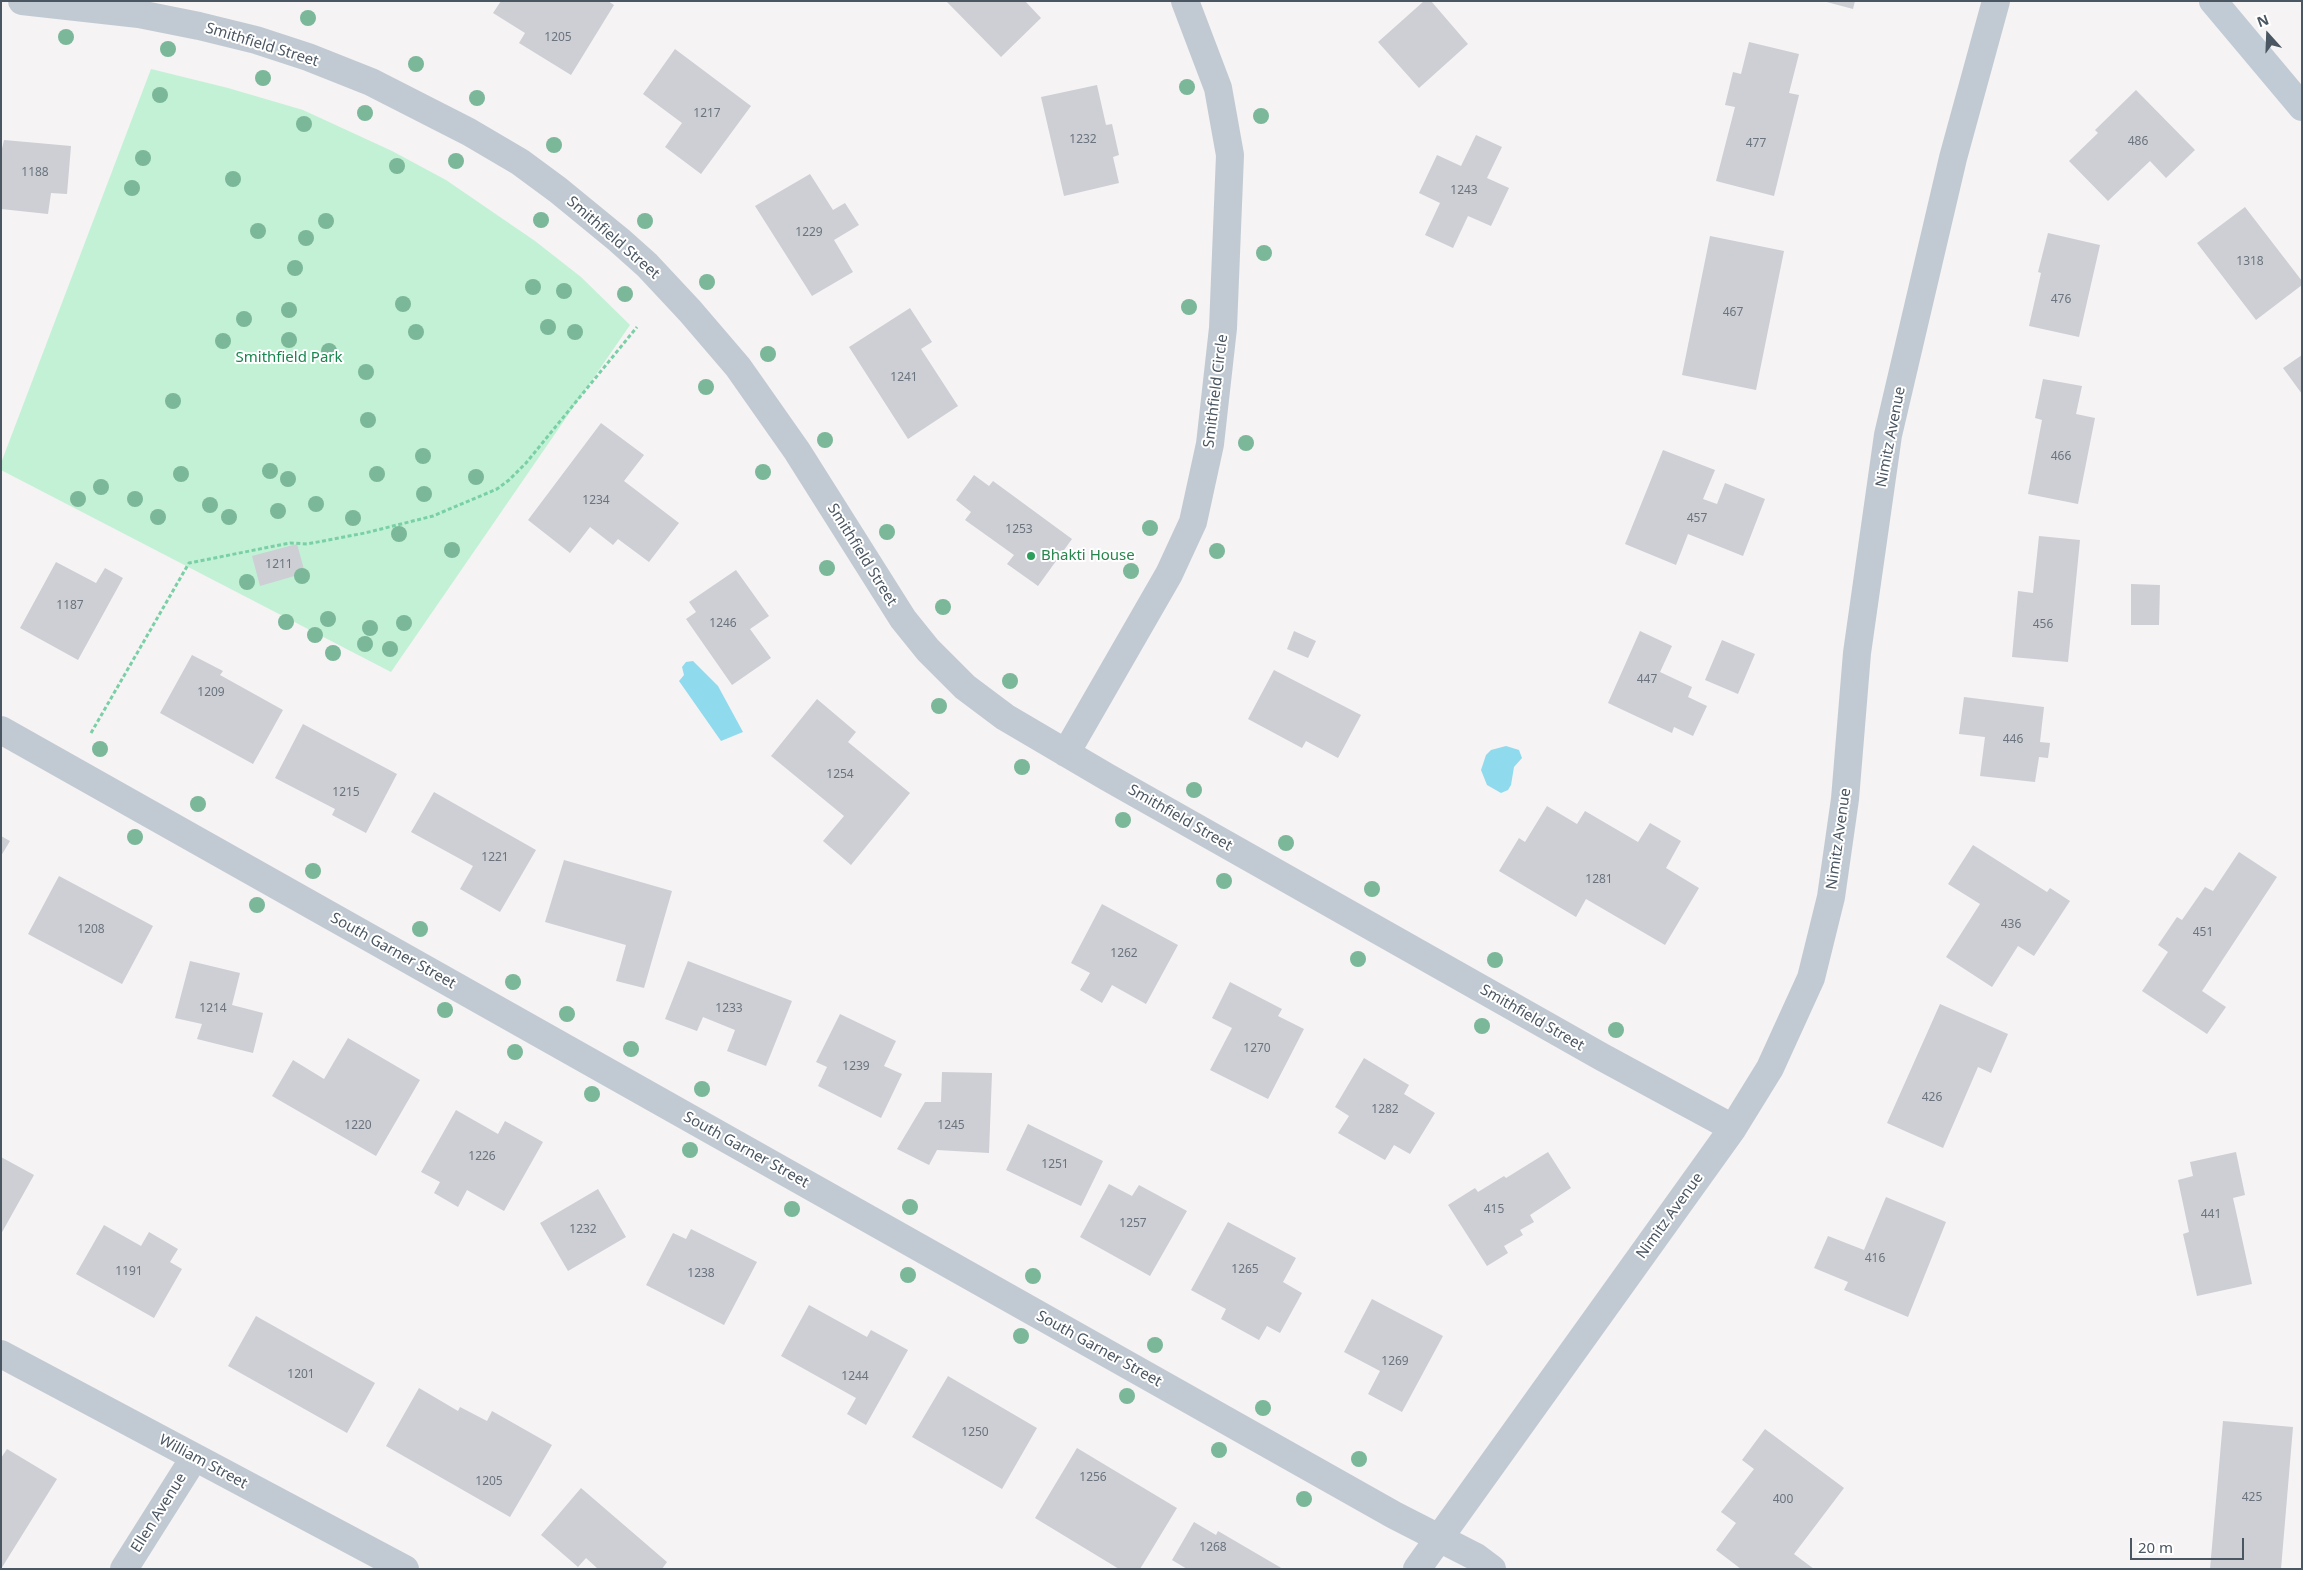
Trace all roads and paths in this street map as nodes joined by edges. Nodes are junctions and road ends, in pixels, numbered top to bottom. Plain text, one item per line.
1 (22, 1) edge
2 (1185, 1) edge
3 (1996, 1) edge
4 (2213, 1) edge
5 (2302, 107) edge
6 (637, 327) dead end
7 (1, 730) edge
8 (91, 733) dead end
9 (1066, 753) junction
10 (1733, 1128) junction
11 (1, 1354) edge
12 (194, 1458) junction
13 (1437, 1538) junction
14 (124, 1569) edge
15 (406, 1569) edge
16 (1417, 1569) edge
17 (1492, 1569) edge

1 - 9 street, Smithfield Street
2 - 9 street, Smithfield Circle
3 - 10 street, Nimitz Avenue
4 - 5 main road
6 - 8 path
7 - 13 street, South Garner Street
9 - 10 street, Smithfield Street
10 - 13 street, Nimitz Avenue
11 - 12 street, William Street
12 - 14 street, Ellen Avenue
12 - 15 street, William Street
13 - 16 street, Nimitz Avenue
13 - 17 street, South Garner Street

